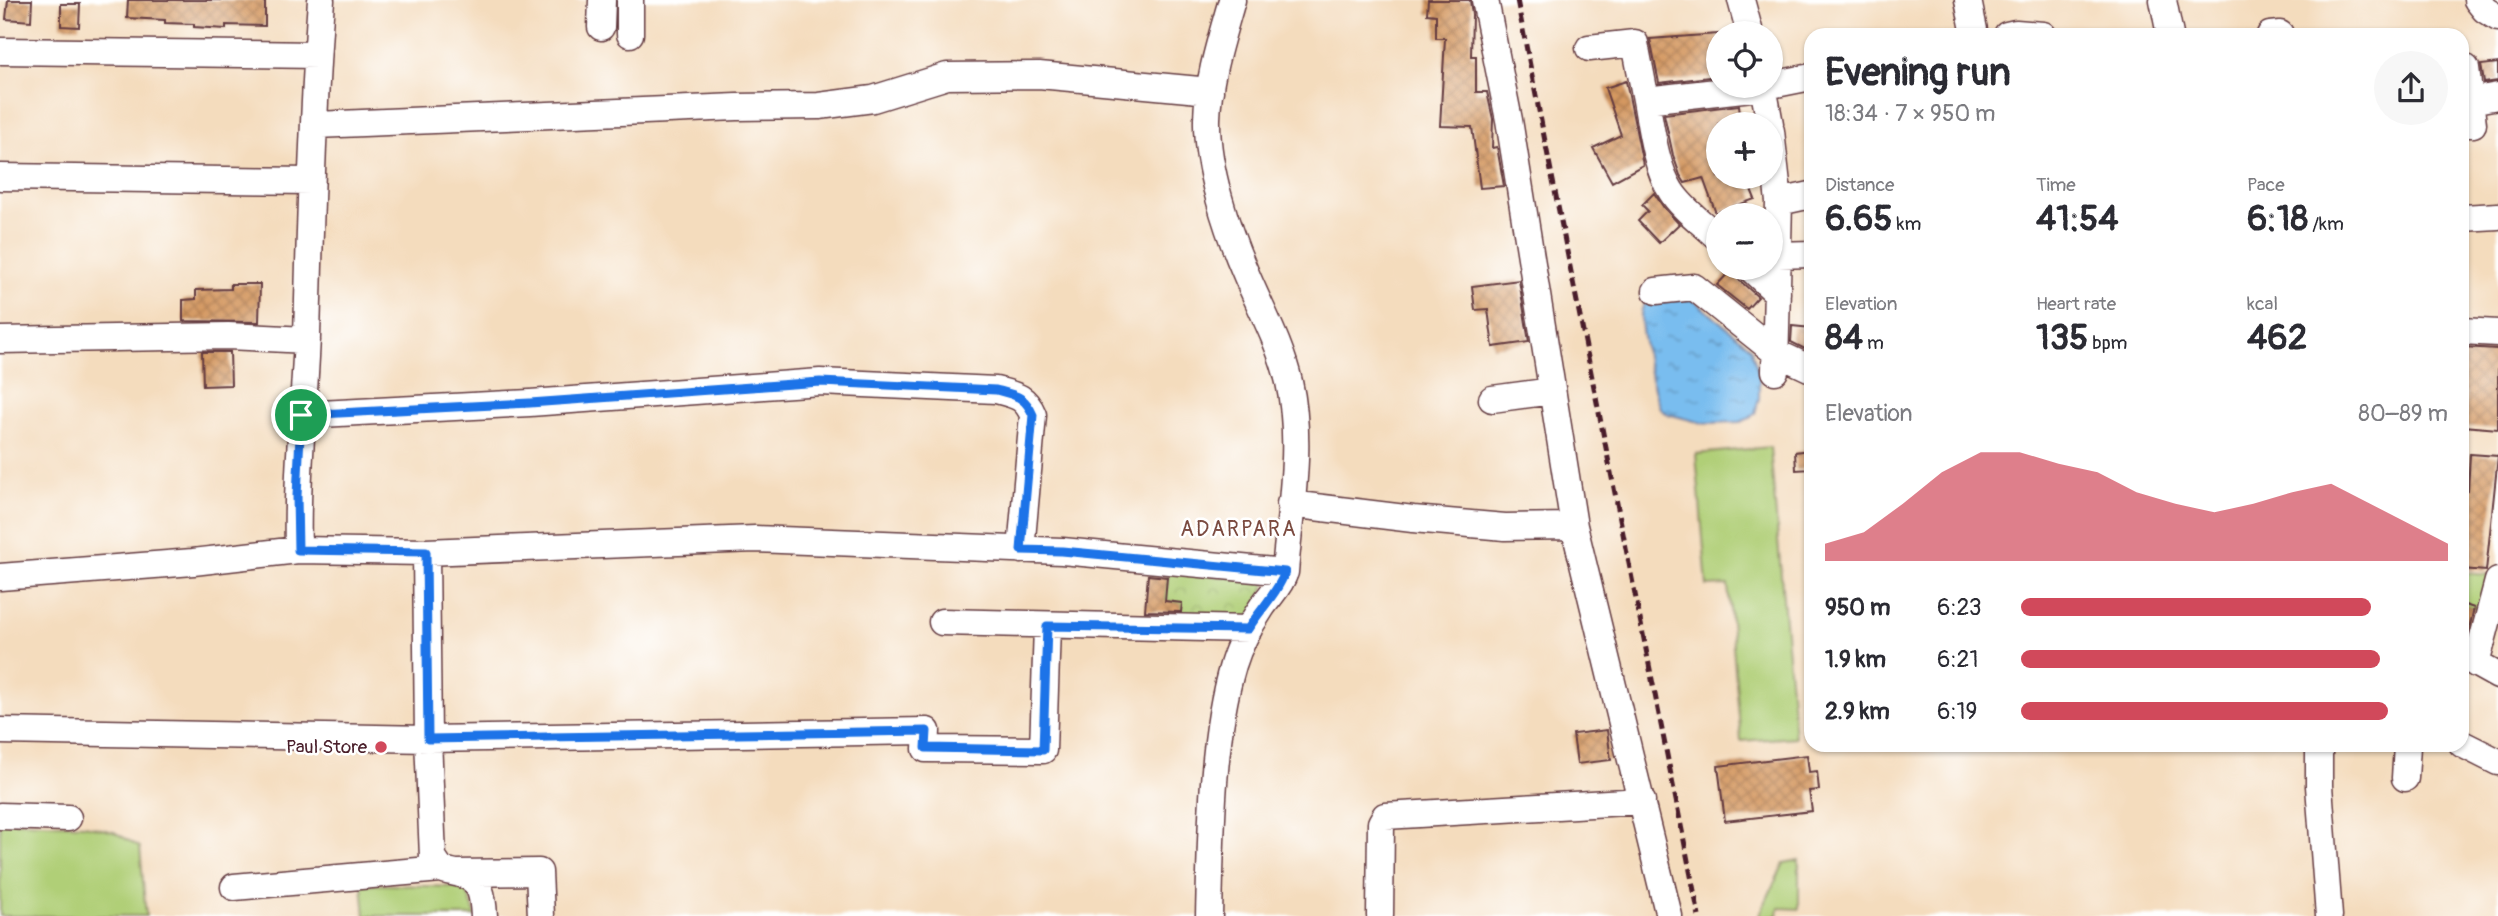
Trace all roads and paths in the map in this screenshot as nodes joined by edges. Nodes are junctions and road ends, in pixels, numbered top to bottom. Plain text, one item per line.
1 (321, 0) edge
2 (602, 0) edge
3 (630, 0) edge
4 (1232, 0) edge
5 (1485, 0) edge
6 (1741, 0) edge
7 (1968, 0) edge
8 (2163, 0) edge
9 (2477, 0) edge
10 (2498, 18) edge
11 (1747, 21) edge
12 (601, 27) dead end
13 (1974, 28) edge
14 (2169, 28) edge
15 (630, 34) dead end
16 (1588, 48) dead end
17 (0, 51) edge
18 (317, 55) junction
19 (1804, 78) edge
20 (1783, 83) edge
21 (1210, 91) junction
22 (1706, 93) edge
23 (2498, 96) edge
24 (1646, 100) junction
25 (2469, 111) edge
26 (316, 125) junction
27 (0, 177) edge
28 (310, 181) junction
29 (1778, 189) edge
30 (1804, 197) edge
31 (1779, 202) joint
32 (2498, 216) edge
33 (2469, 218) edge
34 (1706, 227) edge
35 (1804, 254) edge
36 (1783, 255) edge
37 (1763, 280) edge
38 (1777, 280) edge
39 (1656, 291) dead end
40 (1777, 293) junction
41 (2469, 331) edge
42 (2498, 333) edge
43 (0, 340) edge
44 (307, 340) junction
45 (1775, 361) junction
46 (1804, 367) edge
47 (1552, 391) junction
48 (1492, 398) dead end
49 (301, 415) junction
50 (1290, 504) junction
51 (1574, 526) junction
52 (298, 550) junction
53 (1021, 550) junction
54 (426, 552) junction
55 (1285, 572) junction
56 (0, 577) edge
57 (2498, 581) edge
58 (942, 622) dead end
59 (1047, 626) junction
60 (1248, 629) junction
61 (2479, 665) edge
62 (0, 731) edge
63 (428, 739) junction
64 (2469, 748) edge
65 (2319, 752) edge
66 (2407, 752) edge
67 (2498, 762) edge
68 (2405, 778) dead end
69 (1642, 801) junction
70 (0, 816) edge
71 (68, 818) dead end
72 (446, 871) junction
73 (234, 887) dead end
74 (485, 916) edge
75 (541, 916) edge
76 (1209, 916) edge
77 (1380, 916) edge
78 (1669, 916) edge
79 (2329, 916) edge

1 - 18 street
2 - 12 street
3 - 15 street
4 - 21 street
5 - 47 street
6 - 11 street
7 - 13 street
8 - 14 street
9 - 10 street
16 - 24 street
17 - 18 street
18 - 26 street
19 - 20 street
21 - 26 street
21 - 50 street
22 - 24 street
23 - 25 street
24 - 34 street
26 - 28 street
27 - 28 street
28 - 44 street
29 - 31 street
30 - 31 street
32 - 33 street
35 - 36 street
37 - 40 street
38 - 40 street
39 - 45 street
40 - 45 street
41 - 42 street
43 - 44 street
44 - 49 street
45 - 46 street
47 - 48 street
47 - 51 street
49 - 52 street
49 - 53 street
50 - 51 street
50 - 55 street
51 - 69 street
52 - 54 street
52 - 56 street
53 - 54 street
53 - 55 street
54 - 63 street
55 - 60 street
57 - 61 street
58 - 59 street
59 - 60 street
59 - 63 street
60 - 76 street
62 - 63 street
63 - 72 street
64 - 67 street
65 - 79 street
66 - 68 street
69 - 77 street
69 - 78 street
70 - 71 street
72 - 73 street
72 - 74 street
72 - 75 street

